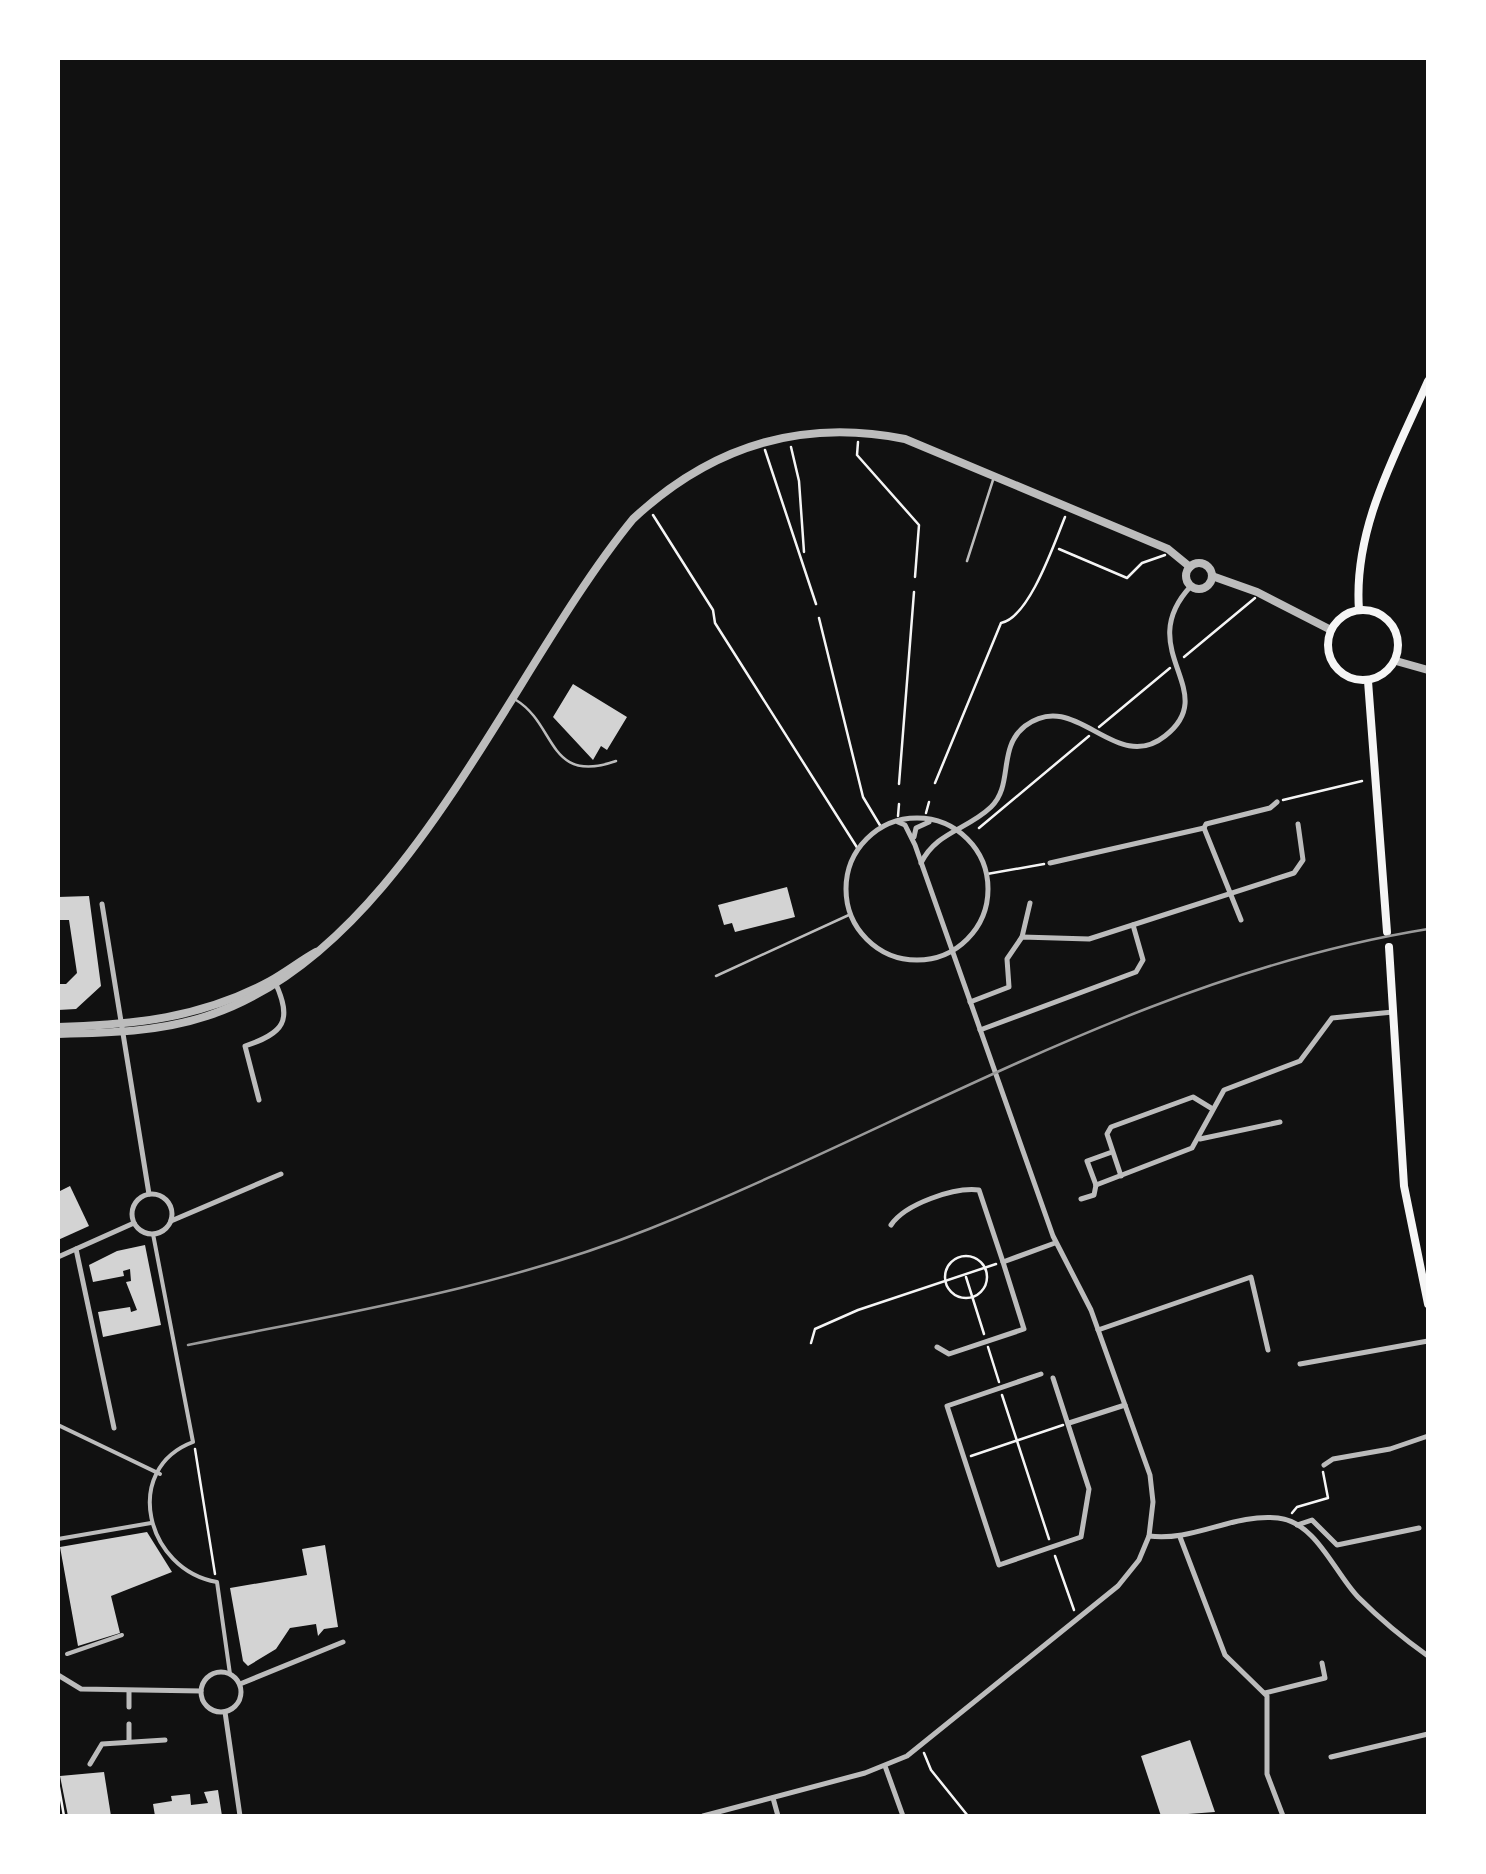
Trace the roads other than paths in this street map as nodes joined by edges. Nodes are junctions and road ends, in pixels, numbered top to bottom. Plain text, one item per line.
1 (1428, 381) edge
2 (995, 474) junction
3 (967, 561) dead end
4 (1190, 567) junction
5 (1212, 576) junction
6 (1191, 586) junction
7 (1359, 610) junction
8 (1331, 630) junction
9 (1396, 660) junction
10 (1428, 670) edge
11 (1368, 681) junction
12 (511, 696) junction
13 (616, 761) dead end
14 (1276, 802) road end
15 (898, 820) junction
16 (930, 821) junction
17 (1298, 824) dead end
18 (955, 828) junction
19 (1204, 828) junction
20 (915, 846) junction
21 (921, 863) junction
22 (1050, 863) road end
23 (1230, 892) junction
24 (1030, 903) dead end
25 (102, 904) dead end
26 (851, 914) junction
27 (1241, 920) dead end
28 (1133, 925) junction
29 (1387, 932) dead end
30 (1022, 936) junction
31 (1388, 947) dead end
32 (952, 950) junction
33 (716, 976) dead end
34 (275, 982) junction
35 (970, 1002) junction
36 (1393, 1012) junction
37 (58, 1026) edge
38 (123, 1029) junction
39 (980, 1030) junction
40 (58, 1034) edge
41 (259, 1100) dead end
42 (1211, 1108) junction
43 (1280, 1122) dead end
44 (1198, 1139) junction
45 (1112, 1152) junction
46 (281, 1174) dead end
47 (1121, 1176) junction
48 (1096, 1186) junction
49 (149, 1194) junction
50 (1081, 1199) dead end
51 (171, 1221) junction
52 (134, 1223) junction
53 (892, 1225) dead end
54 (153, 1234) junction
55 (1055, 1243) junction
56 (76, 1249) junction
57 (58, 1258) edge
58 (1002, 1262) junction
59 (1428, 1304) edge
60 (1098, 1330) junction
61 (1428, 1341) edge
62 (937, 1347) dead end
63 (1268, 1350) dead end
64 (1300, 1364) dead end
65 (1041, 1374) dead end
66 (1053, 1378) dead end
67 (1125, 1405) junction
68 (1069, 1423) junction
69 (58, 1425) edge
70 (114, 1428) dead end
71 (1428, 1436) edge
72 (1324, 1465) road end
73 (160, 1474) junction
74 (151, 1523) junction
75 (1297, 1525) junction
76 (1419, 1528) dead end
77 (1149, 1536) junction
78 (1180, 1537) junction
79 (58, 1539) edge
80 (122, 1635) dead end
81 (343, 1642) dead end
82 (67, 1654) dead end
83 (1428, 1656) edge
84 (1322, 1664) dead end
85 (230, 1674) junction
86 (58, 1675) edge
87 (240, 1684) junction
88 (128, 1692) junction
89 (201, 1692) junction
90 (1265, 1692) junction
91 (128, 1707) dead end
92 (225, 1712) junction
93 (129, 1724) dead end
94 (1428, 1734) edge
95 (165, 1740) dead end
96 (130, 1741) junction
97 (1331, 1758) dead end
98 (90, 1764) dead end
99 (885, 1766) junction
100 (773, 1798) junction
101 (240, 1816) edge
102 (703, 1816) edge
103 (778, 1816) edge
104 (903, 1816) edge
105 (1284, 1816) edge

1 - 7 main road
2 - 3 lane
2 - 4 street
2 - 12 street
4 - 5 street
4 - 6 street
5 - 6 street
5 - 8 street
6 - 18 street
7 - 8 main road
7 - 9 main road
8 - 11 main road
9 - 10 street
9 - 11 main road
11 - 29 main road
12 - 13 lane
12 - 34 street
14 - 19 street
15 - 16 street
15 - 20 street
15 - 26 street
16 - 18 street
16 - 20 street
17 - 23 street
18 - 21 street
18 - 32 street
19 - 22 street
19 - 23 street
20 - 21 street
21 - 32 street
23 - 27 street
23 - 28 street
24 - 30 street
25 - 38 street
26 - 32 street
26 - 33 lane
28 - 30 street
28 - 39 street
30 - 35 street
31 - 36 main road
32 - 35 street
34 - 38 street
34 - 41 street
35 - 39 street
36 - 42 street
36 - 59 main road
37 - 38 street
38 - 40 street
38 - 49 street
39 - 55 street
42 - 44 street
42 - 45 street
43 - 44 street
44 - 47 street
45 - 47 street
45 - 48 street
46 - 51 street
47 - 48 street
48 - 50 street
49 - 51 street
49 - 52 street
51 - 54 street
52 - 54 street
52 - 56 street
53 - 58 street
54 - 73 street
55 - 58 street
55 - 60 street
56 - 57 street
56 - 70 street
58 - 62 street
60 - 63 street
60 - 67 street
61 - 64 street
65 - 68 street
66 - 68 street
67 - 68 street
67 - 77 street
69 - 73 street
71 - 72 street
73 - 74 street
74 - 79 street
74 - 85 street
75 - 76 street
75 - 78 street
75 - 83 street
77 - 78 street
77 - 99 street
78 - 90 street
80 - 82 street
81 - 87 street
84 - 90 street
85 - 87 street
85 - 89 street
86 - 88 street
87 - 92 street
88 - 89 street
88 - 91 street
89 - 92 street
90 - 105 street
92 - 101 street
93 - 96 street
94 - 97 street
95 - 96 street
96 - 98 street
99 - 100 street
99 - 104 street
100 - 102 street
100 - 103 street

